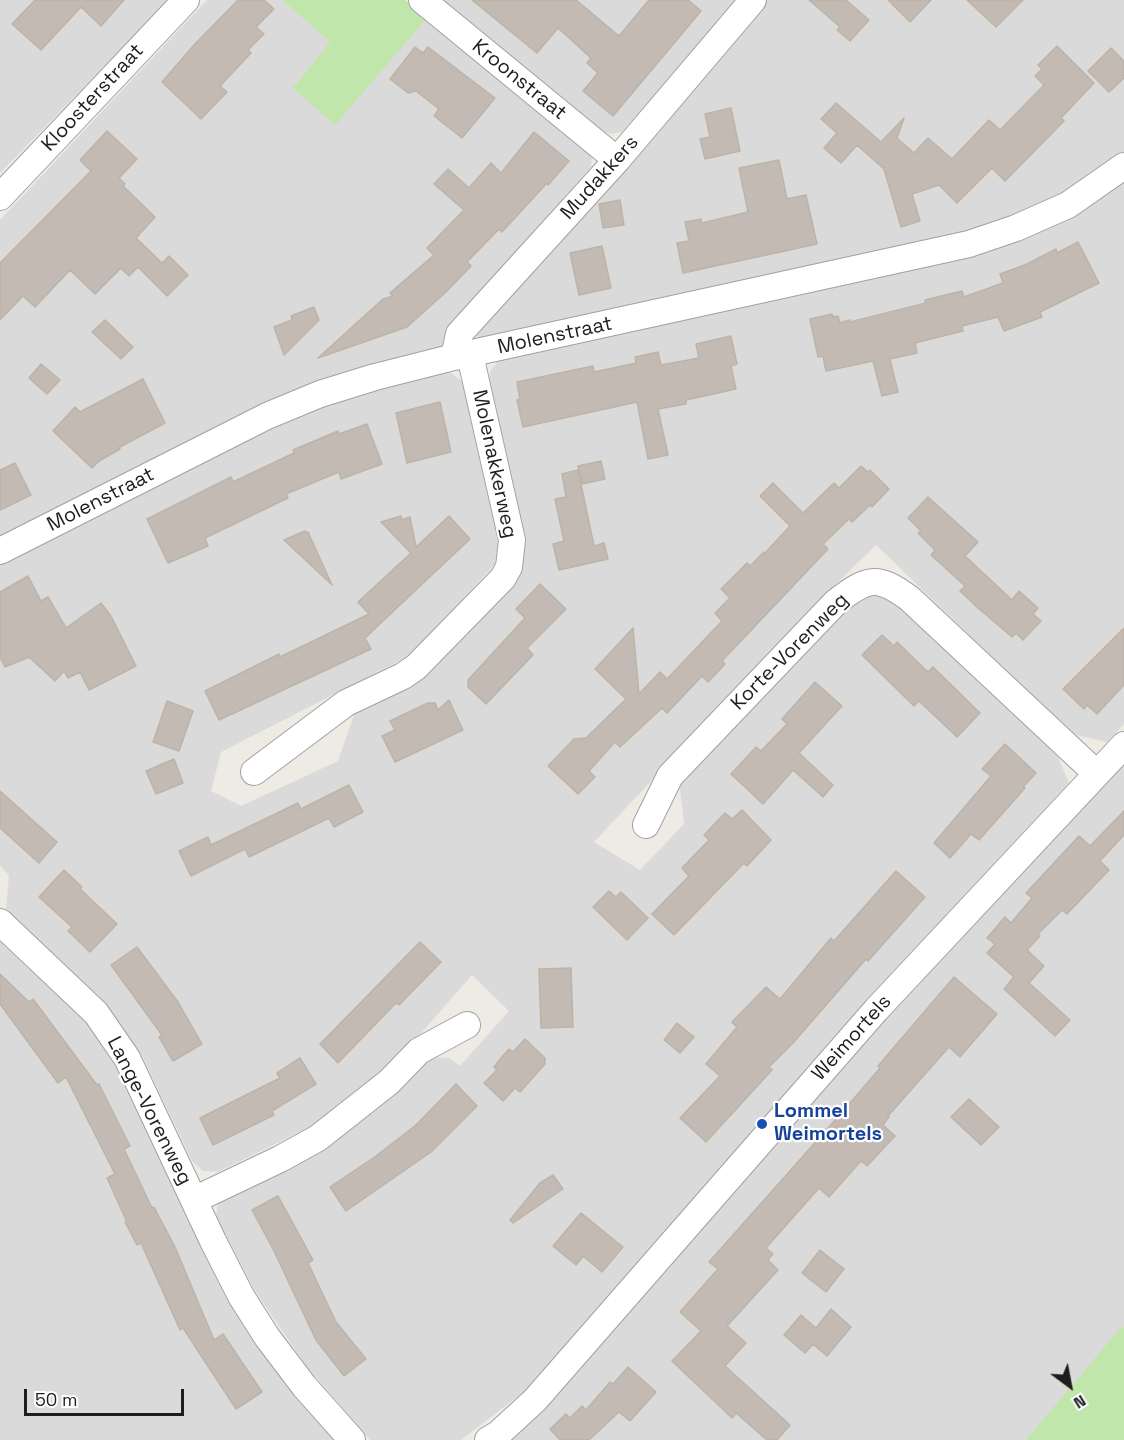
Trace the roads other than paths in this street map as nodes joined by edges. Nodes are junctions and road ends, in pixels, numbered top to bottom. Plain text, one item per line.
1 (186, 0) edge
2 (422, 0) edge
3 (753, 0) edge
4 (617, 160) junction
5 (1124, 166) edge
6 (0, 197) edge
7 (462, 356) junction
8 (0, 551) edge
9 (1124, 744) edge
10 (254, 772) dead end
11 (1096, 773) junction
12 (646, 825) dead end
13 (0, 922) edge
14 (467, 1025) dead end
15 (194, 1200) junction
16 (352, 1440) edge
17 (488, 1440) edge

1 - 6 street, Kloosterstraat
2 - 4 street, Kroonstraat
3 - 4 street, Mudakkers
4 - 7 street, Mudakkers
5 - 7 street, Molenstraat
7 - 8 street, Molenstraat
7 - 10 street, Molenakkerweg
9 - 11 street, Weimortels
11 - 12 street, Korte-Vorenweg
11 - 17 street, Weimortels
13 - 15 street, Lange-Vorenweg
14 - 15 street, Lange-Vorenweg
15 - 16 street, Lange-Vorenweg

